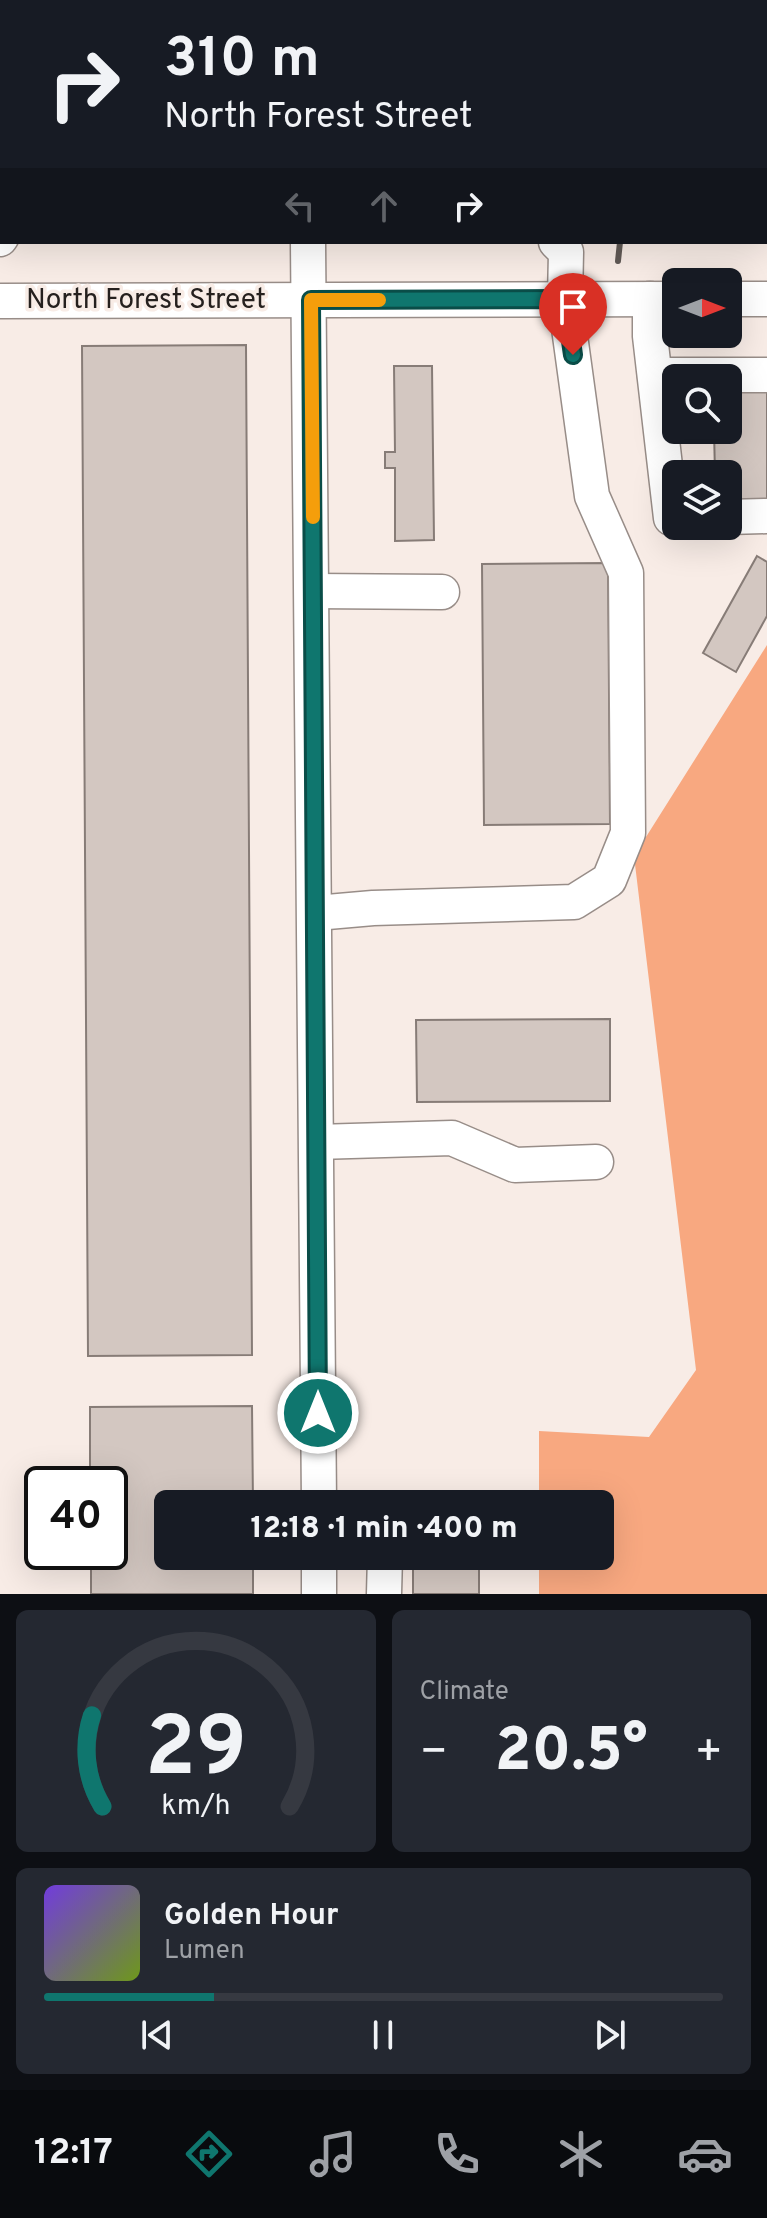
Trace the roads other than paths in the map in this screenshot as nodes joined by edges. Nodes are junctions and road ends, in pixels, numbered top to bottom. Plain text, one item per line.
1 (308, 244) edge
2 (558, 244) edge
3 (565, 299) junction
4 (662, 299) edge
5 (742, 299) edge
6 (767, 299) edge
7 (311, 300) junction
8 (0, 301) edge
9 (662, 308) edge
10 (655, 375) junction
11 (760, 375) edge
12 (665, 460) edge
13 (767, 516) edge
14 (742, 517) edge
15 (313, 591) junction
16 (442, 592) dead end
17 (316, 913) junction
18 (317, 1142) junction
19 (596, 1162) dead end
20 (319, 1490) edge
21 (319, 1570) edge
22 (385, 1570) edge
23 (319, 1594) edge
24 (384, 1594) edge

1 - 7 street
2 - 3 street
3 - 4 street, North Forest Street
3 - 7 street, North Forest Street
3 - 17 street
5 - 6 street
7 - 8 street, North Forest Street
7 - 15 street
9 - 10 street
10 - 11 street
10 - 12 street
13 - 14 street
15 - 16 street
15 - 17 street
17 - 18 street
18 - 19 street
18 - 20 street
21 - 23 street
22 - 24 street

